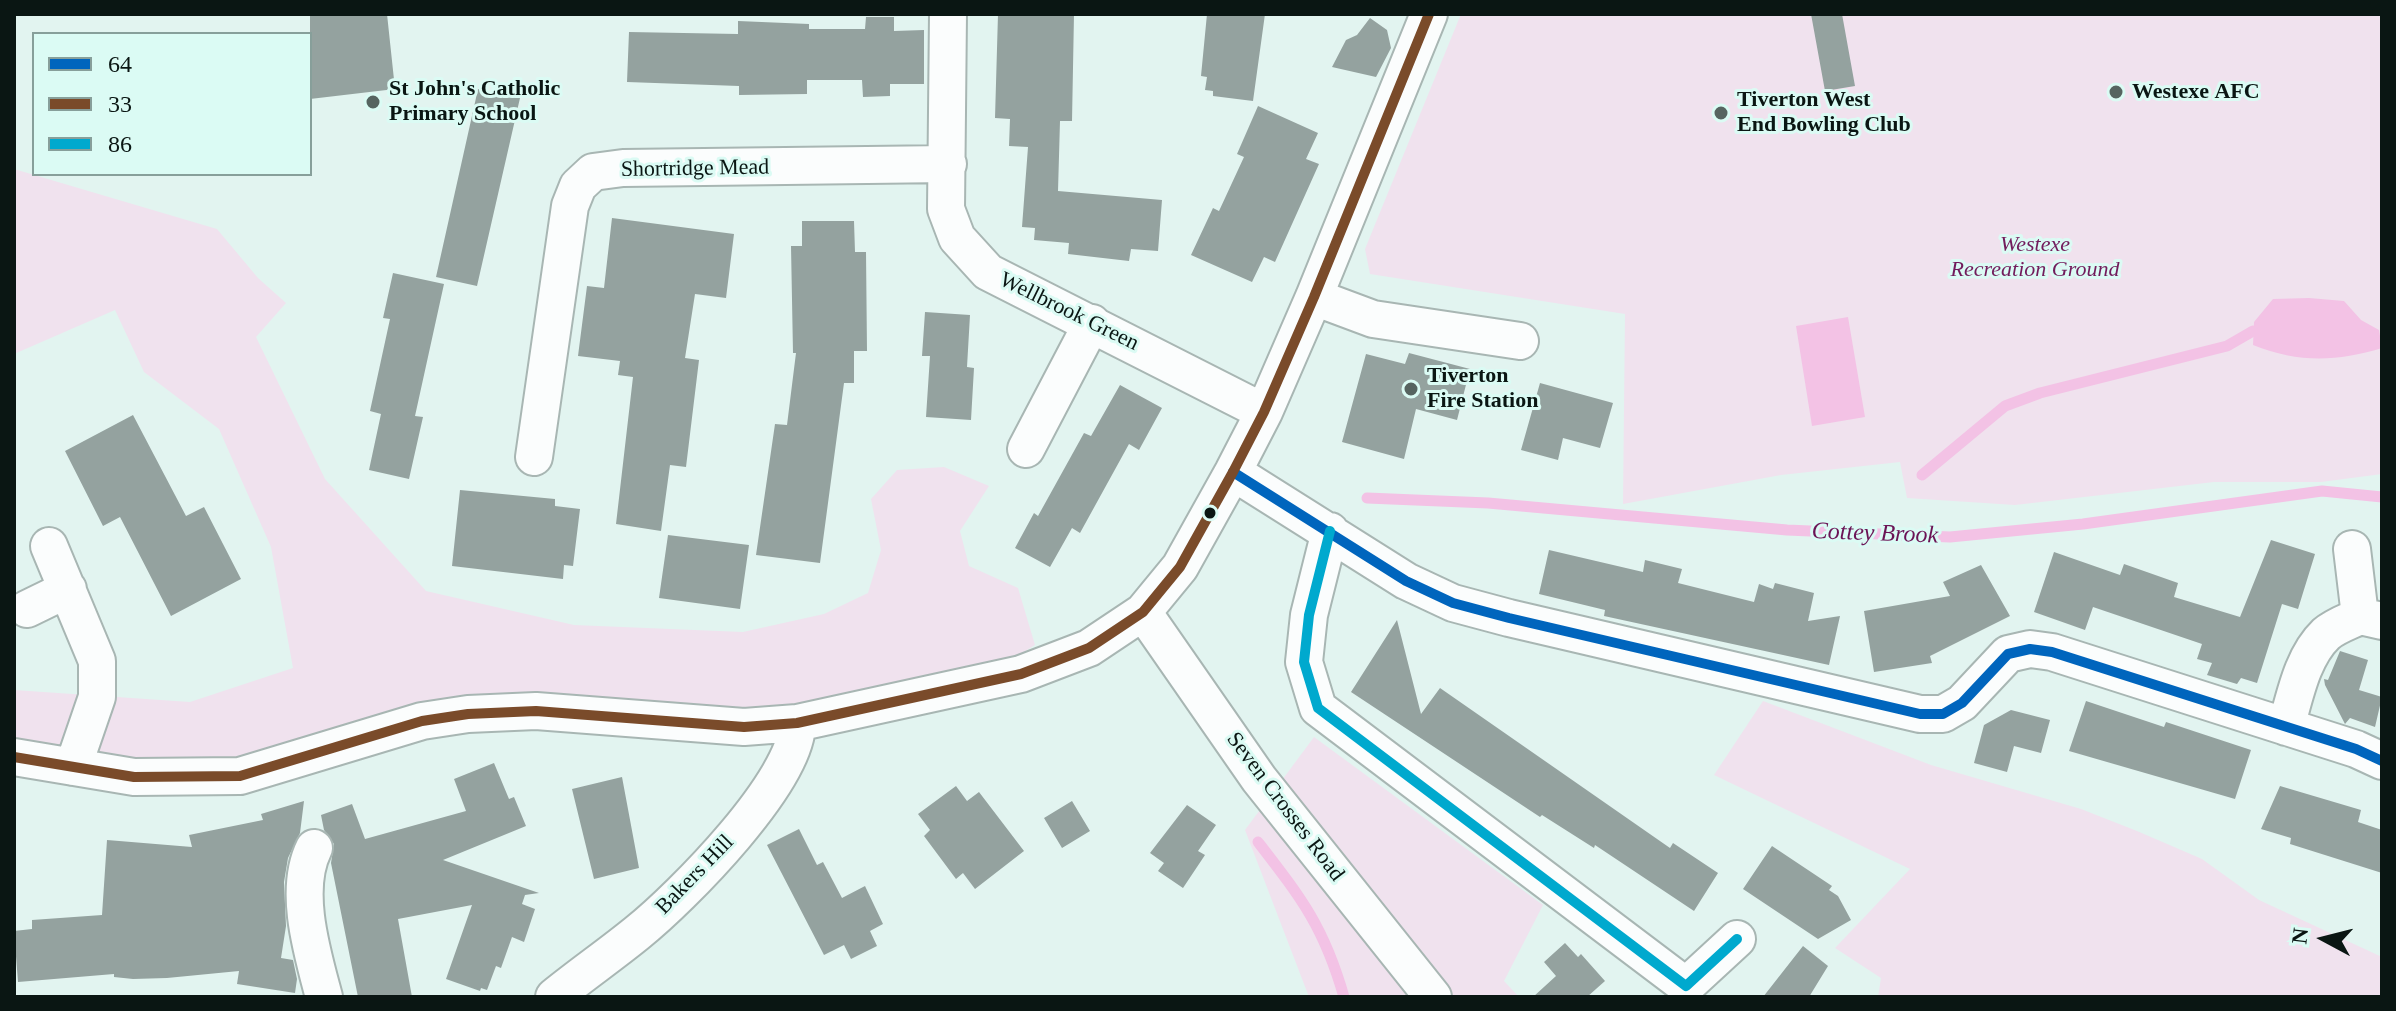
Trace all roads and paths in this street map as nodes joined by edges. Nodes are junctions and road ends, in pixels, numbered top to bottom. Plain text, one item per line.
1 (948, 14) edge
2 (1429, 14) edge
3 (948, 164) junction
4 (1314, 297) junction
5 (1092, 323) junction
6 (1520, 341) dead end
7 (1264, 412) junction
8 (1026, 449) dead end
9 (534, 457) dead end
10 (1233, 472) junction
11 (1330, 531) junction
12 (49, 546) dead end
13 (2352, 549) dead end
14 (68, 589) junction
15 (27, 609) dead end
16 (1143, 612) junction
17 (2371, 618) edge
18 (797, 723) junction
19 (2286, 727) junction
20 (14, 757) edge
21 (2382, 761) edge
22 (73, 767) junction
23 (314, 848) dead end
24 (1737, 939) dead end
25 (1680, 992) edge
26 (324, 997) edge
27 (554, 997) edge
28 (1433, 997) edge

1 - 3 street, Wellbrook Green
2 - 4 street
3 - 5 street, Wellbrook Green
3 - 9 street, Shortridge Mead
4 - 6 street
4 - 7 street
5 - 7 street, Wellbrook Green
5 - 8 street
7 - 10 street
10 - 11 street
10 - 16 street
11 - 19 street
11 - 25 street
12 - 14 street
13 - 17 street
14 - 15 street
14 - 22 street
16 - 18 street
16 - 28 street, Seven Crosses Road
17 - 19 street
18 - 22 street
18 - 27 street, Bakers Hill
19 - 21 street
20 - 22 street
23 - 26 street
24 - 25 street

